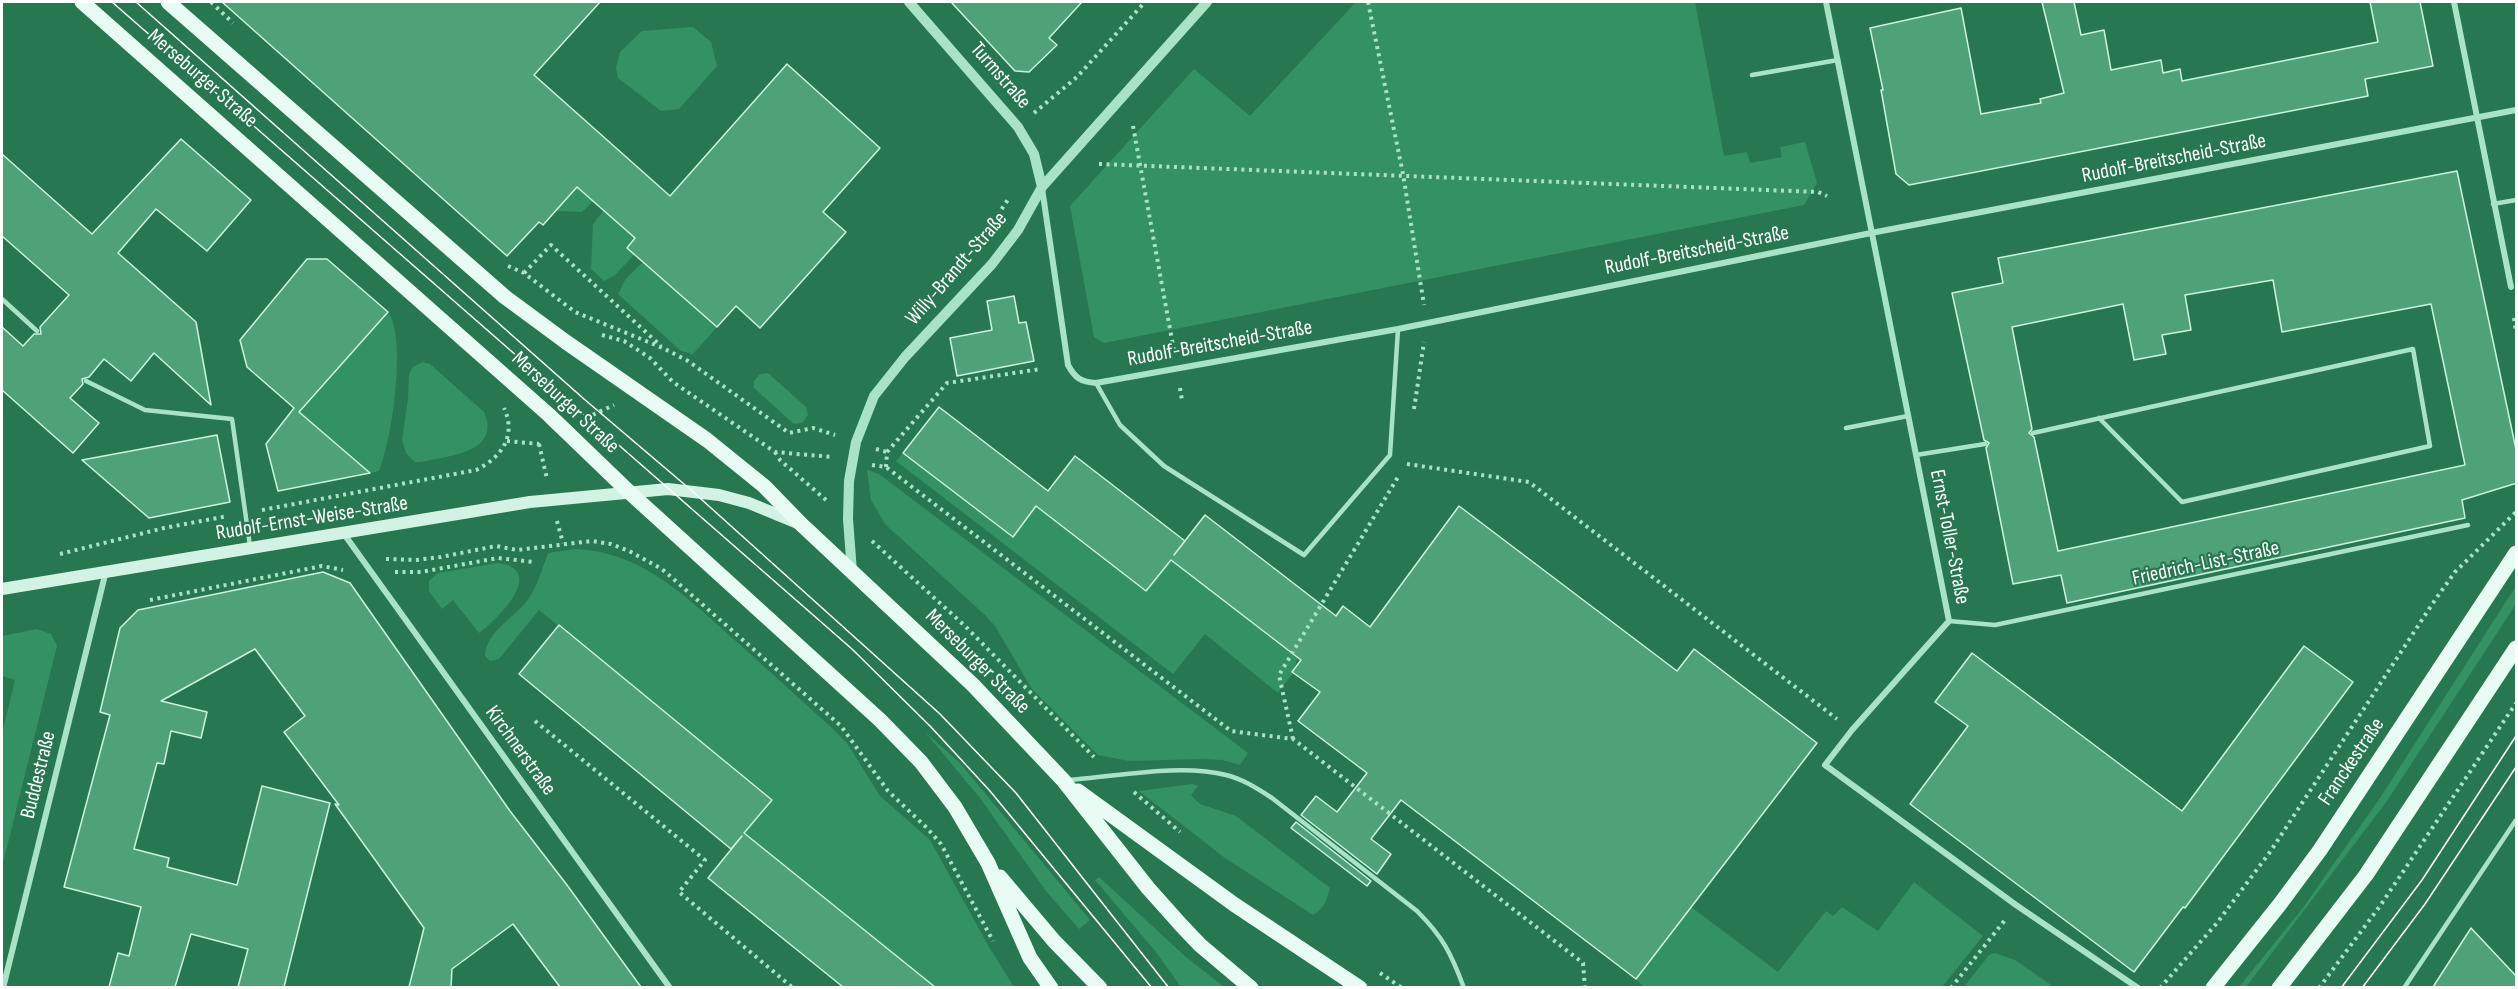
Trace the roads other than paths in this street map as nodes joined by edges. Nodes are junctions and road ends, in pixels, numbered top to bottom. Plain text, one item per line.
1 (82, 2) edge
2 (168, 2) edge
3 (909, 2) edge
4 (1207, 2) edge
5 (1826, 2) edge
6 (2454, 2) edge
7 (1838, 60) junction
8 (1752, 75) dead end
9 (2517, 110) edge
10 (2478, 118) junction
11 (1042, 187) junction
12 (2517, 200) edge
13 (2493, 204) junction
14 (1871, 233) junction
15 (2511, 287) dead end
16 (2, 299) edge
17 (1398, 329) junction
18 (37, 331) dead end
19 (86, 381) dead end
20 (1096, 383) junction
21 (1908, 416) junction
22 (2099, 418) junction
23 (1845, 428) dead end
24 (2033, 433) dead end
25 (1985, 444) dead end
26 (1916, 455) junction
27 (629, 492) junction
28 (801, 524) junction
29 (2468, 525) dead end
30 (344, 534) junction
31 (251, 549) junction
32 (2517, 553) edge
33 (106, 570) junction
34 (852, 572) junction
35 (2, 589) edge
36 (1949, 621) junction
37 (2517, 648) edge
38 (1064, 780) junction
39 (2517, 820) edge
40 (988, 863) junction
41 (3, 987) edge
42 (670, 987) edge
43 (1051, 987) edge
44 (1100, 987) edge
45 (1251, 987) edge
46 (1360, 987) edge
47 (1464, 987) edge
48 (2138, 987) edge
49 (2213, 987) edge
50 (2279, 987) edge
51 (2404, 987) edge

1 - 27 main road, Merseburger Straße
2 - 28 main road, Merseburger Straße
3 - 11 street, Turmstraße
4 - 11 street, Willy-Brandt-Straße
5 - 7 street, Ernst-Toller-Straße
6 - 10 street
7 - 8 lane
7 - 14 street, Ernst-Toller-Straße
9 - 10 street, Rudolf-Breitscheid-Straße
10 - 13 street
10 - 14 street, Rudolf-Breitscheid-Straße
11 - 20 street
11 - 34 street, Willy-Brandt-Straße
12 - 13 lane
13 - 15 street
14 - 17 street, Rudolf-Breitscheid-Straße
14 - 21 street, Ernst-Toller-Straße
16 - 18 lane
17 - 20 street, Rudolf-Breitscheid-Straße
17 - 20 lane
19 - 31 lane
21 - 23 lane
21 - 26 street, Ernst-Toller-Straße
22 - 22 lane
22 - 24 lane
25 - 26 lane
26 - 36 street, Ernst-Toller-Straße
27 - 28 main road, Rudolf-Ernst-Weise-Straße
27 - 30 main road, Rudolf-Ernst-Weise-Straße
27 - 40 main road, Merseburger Straße
28 - 34 main road, Merseburger Straße
29 - 36 lane, Friedrich-List-Straße
30 - 31 main road, Rudolf-Ernst-Weise-Straße
30 - 42 street, Kirchnerstraße
31 - 33 main road, Rudolf-Ernst-Weise-Straße
32 - 49 main road, Franckestraße
33 - 35 main road, Rudolf-Ernst-Weise-Straße
33 - 41 street, Buddestraße
34 - 38 main road, Merseburger Straße
36 - 48 street, Ernst-Toller-Straße
37 - 50 main road
38 - 45 main road
38 - 46 main road
38 - 47 lane
39 - 51 lane
40 - 43 main road
40 - 44 main road

